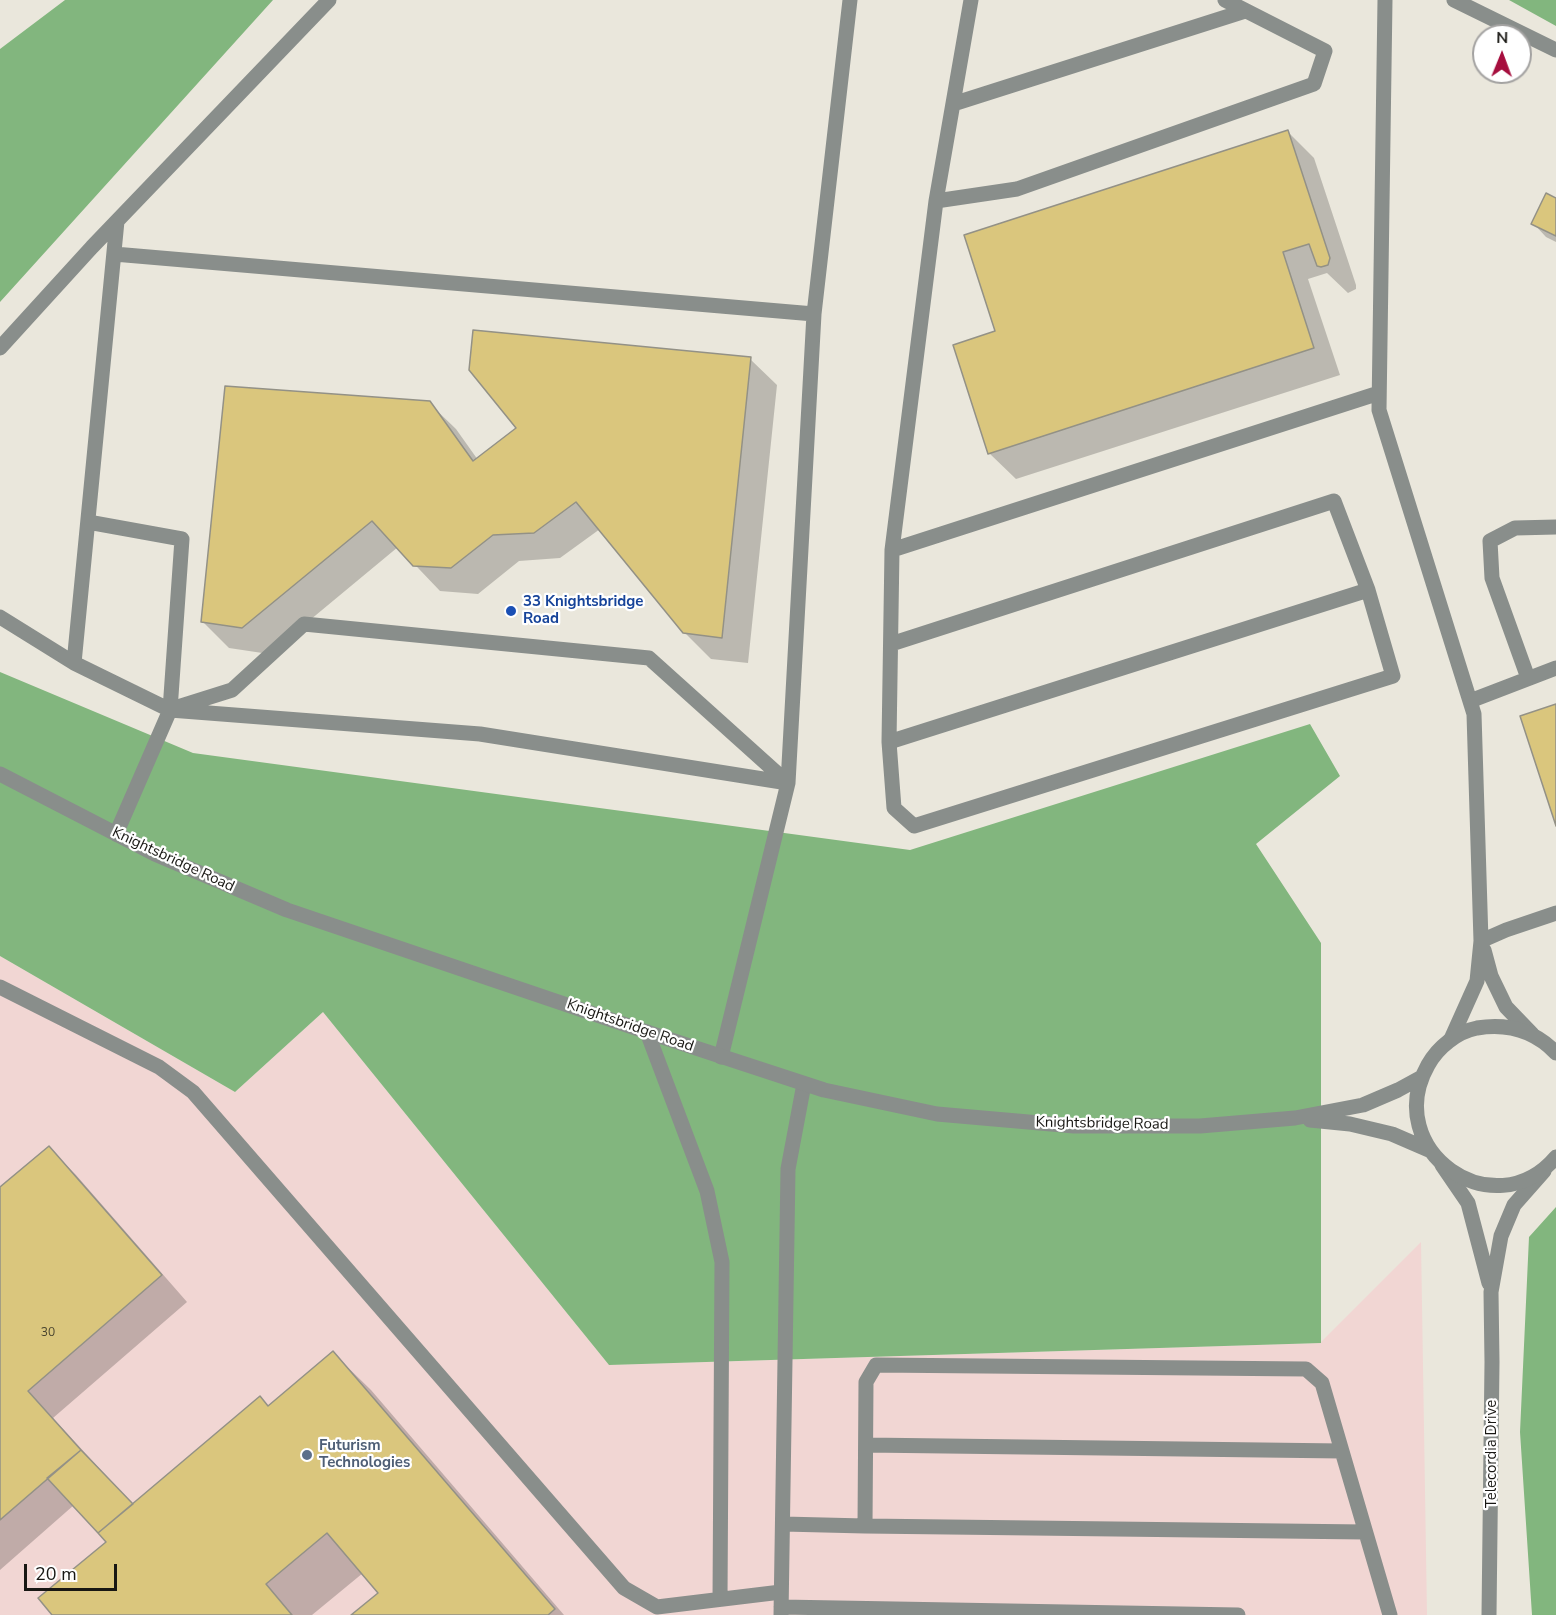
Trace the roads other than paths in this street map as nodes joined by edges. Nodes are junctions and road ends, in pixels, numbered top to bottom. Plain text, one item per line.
1 (329, 0) edge
2 (850, 0) edge
3 (1225, 0) edge
4 (1385, 0) edge
5 (1454, 0) edge
6 (972, 1) edge
7 (1245, 10) junction
8 (1556, 50) edge
9 (953, 104) junction
10 (936, 201) junction
11 (117, 221) junction
12 (114, 254) junction
13 (814, 314) junction
14 (0, 348) edge
15 (1379, 393) junction
16 (88, 522) junction
17 (1556, 526) edge
18 (892, 550) junction
19 (1368, 590) junction
20 (0, 617) edge
21 (891, 644) junction
22 (74, 663) junction
23 (1556, 668) edge
24 (1528, 678) junction
25 (1470, 701) junction
26 (170, 710) junction
27 (889, 742) junction
28 (0, 774) edge
29 (788, 783) junction
30 (116, 834) junction
31 (1556, 913) edge
32 (1481, 941) junction
33 (0, 987) edge
34 (647, 1032) junction
35 (1532, 1034) junction
36 (1451, 1039) junction
37 (1556, 1052) edge
38 (722, 1057) junction
39 (1420, 1078) junction
40 (804, 1084) junction
41 (1295, 1118) junction
42 (1429, 1150) junction
43 (1552, 1162) edge
44 (1442, 1166) junction
45 (1491, 1292) junction
46 (866, 1444) junction
47 (1342, 1451) junction
48 (783, 1524) junction
49 (865, 1526) junction
50 (1365, 1532) junction
51 (720, 1599) junction
52 (781, 1605) edge
53 (692, 1609) edge
54 (652, 1611) edge
55 (861, 1612) edge
56 (1238, 1615) edge
57 (1390, 1615) edge
58 (1490, 1615) edge

1 - 11 street
2 - 13 street
3 - 7 street
4 - 15 street
5 - 8 street
6 - 9 street
7 - 9 street
7 - 10 street
9 - 10 street
10 - 18 street
11 - 12 street
11 - 14 street
12 - 13 street
12 - 16 street
13 - 29 street
15 - 18 street
15 - 25 street
16 - 22 street
16 - 26 street
17 - 24 street
18 - 21 street
19 - 21 street
19 - 27 street
19 - 27 street
20 - 22 street
21 - 27 street
22 - 26 street
23 - 24 street
24 - 25 street
25 - 32 street
26 - 29 street
26 - 29 street
26 - 30 street
28 - 30 street, Knightsbridge Road
29 - 38 street
30 - 34 street, Knightsbridge Road
31 - 32 street
32 - 35 street
32 - 36 street
33 - 54 street
34 - 38 street, Knightsbridge Road
34 - 51 street
35 - 36 street
35 - 37 street
36 - 39 street
38 - 40 street, Knightsbridge Road
39 - 41 street, Knightsbridge Road
39 - 42 street
40 - 41 street, Knightsbridge Road
40 - 48 street
41 - 42 street, Knightsbridge Road
42 - 44 street, Telecordia Drive
43 - 44 street
43 - 45 street, Telecordia Drive
44 - 45 street, Telecordia Drive
45 - 58 street, Telecordia Drive
46 - 47 street
46 - 47 street
46 - 49 street
47 - 50 street
48 - 49 street
48 - 52 street
49 - 50 street
50 - 57 street
51 - 52 street
51 - 53 street
52 - 55 street
53 - 54 street
55 - 56 street

